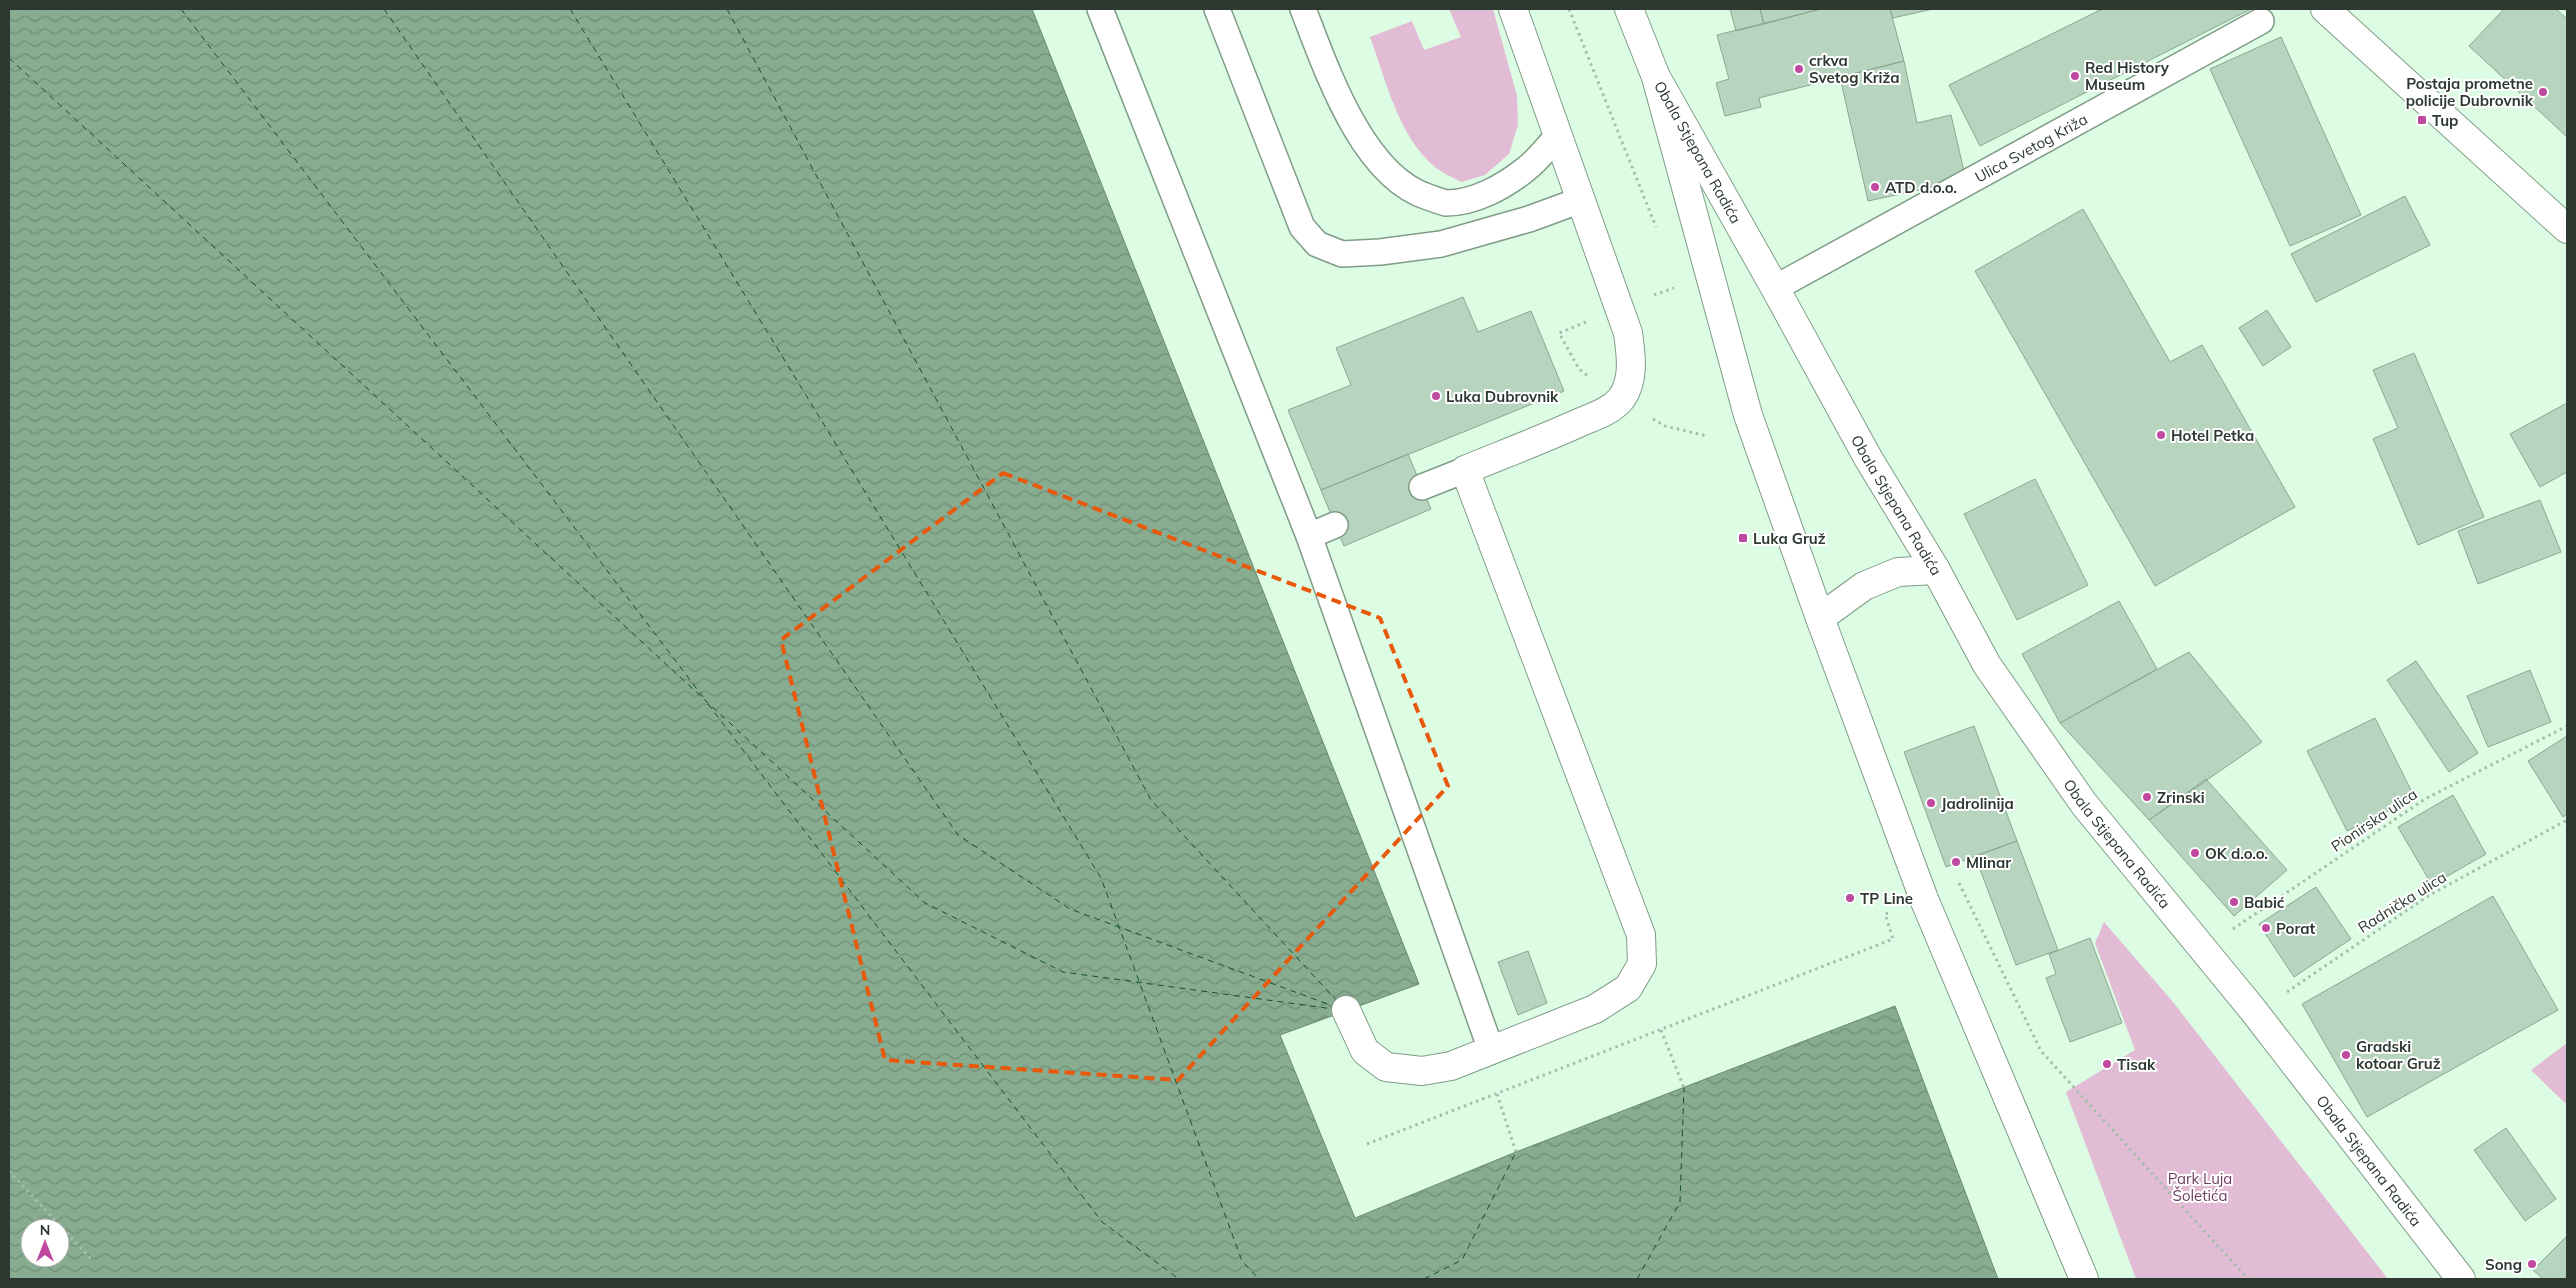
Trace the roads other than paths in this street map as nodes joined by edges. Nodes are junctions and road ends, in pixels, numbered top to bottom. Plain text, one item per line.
1 (1100, 9) edge
2 (1217, 9) edge
3 (1303, 9) edge
4 (1513, 9) edge
5 (1629, 9) edge
6 (2334, 11) edge
7 (2261, 21) dead end
8 (1656, 77) junction
9 (1558, 136) junction
10 (1581, 200) junction
11 (2567, 229) edge
12 (1775, 288) junction
13 (1465, 470) junction
14 (1422, 487) dead end
15 (1335, 525) dead end
16 (1309, 536) junction
17 (1936, 570) junction
18 (1820, 618) junction
19 (1346, 1010) dead end
20 (1491, 1050) junction
21 (2084, 1279) edge
22 (2461, 1279) edge

1 - 16 lane
2 - 10 lane
3 - 9 lane
4 - 9 main road
5 - 8 main road
6 - 11 main road
7 - 12 lane, Ulica Svetog Križa
8 - 12 main road, Obala Stjepana Radića
8 - 18 main road, Obala Stjepana Radića
9 - 10 main road
10 - 13 main road
12 - 17 main road, Obala Stjepana Radića
13 - 14 lane
13 - 20 main road
15 - 16 lane
16 - 20 lane
17 - 18 main road
17 - 22 main road, Obala Stjepana Radića
18 - 21 main road, Obala Stjepana Radića
19 - 20 main road

